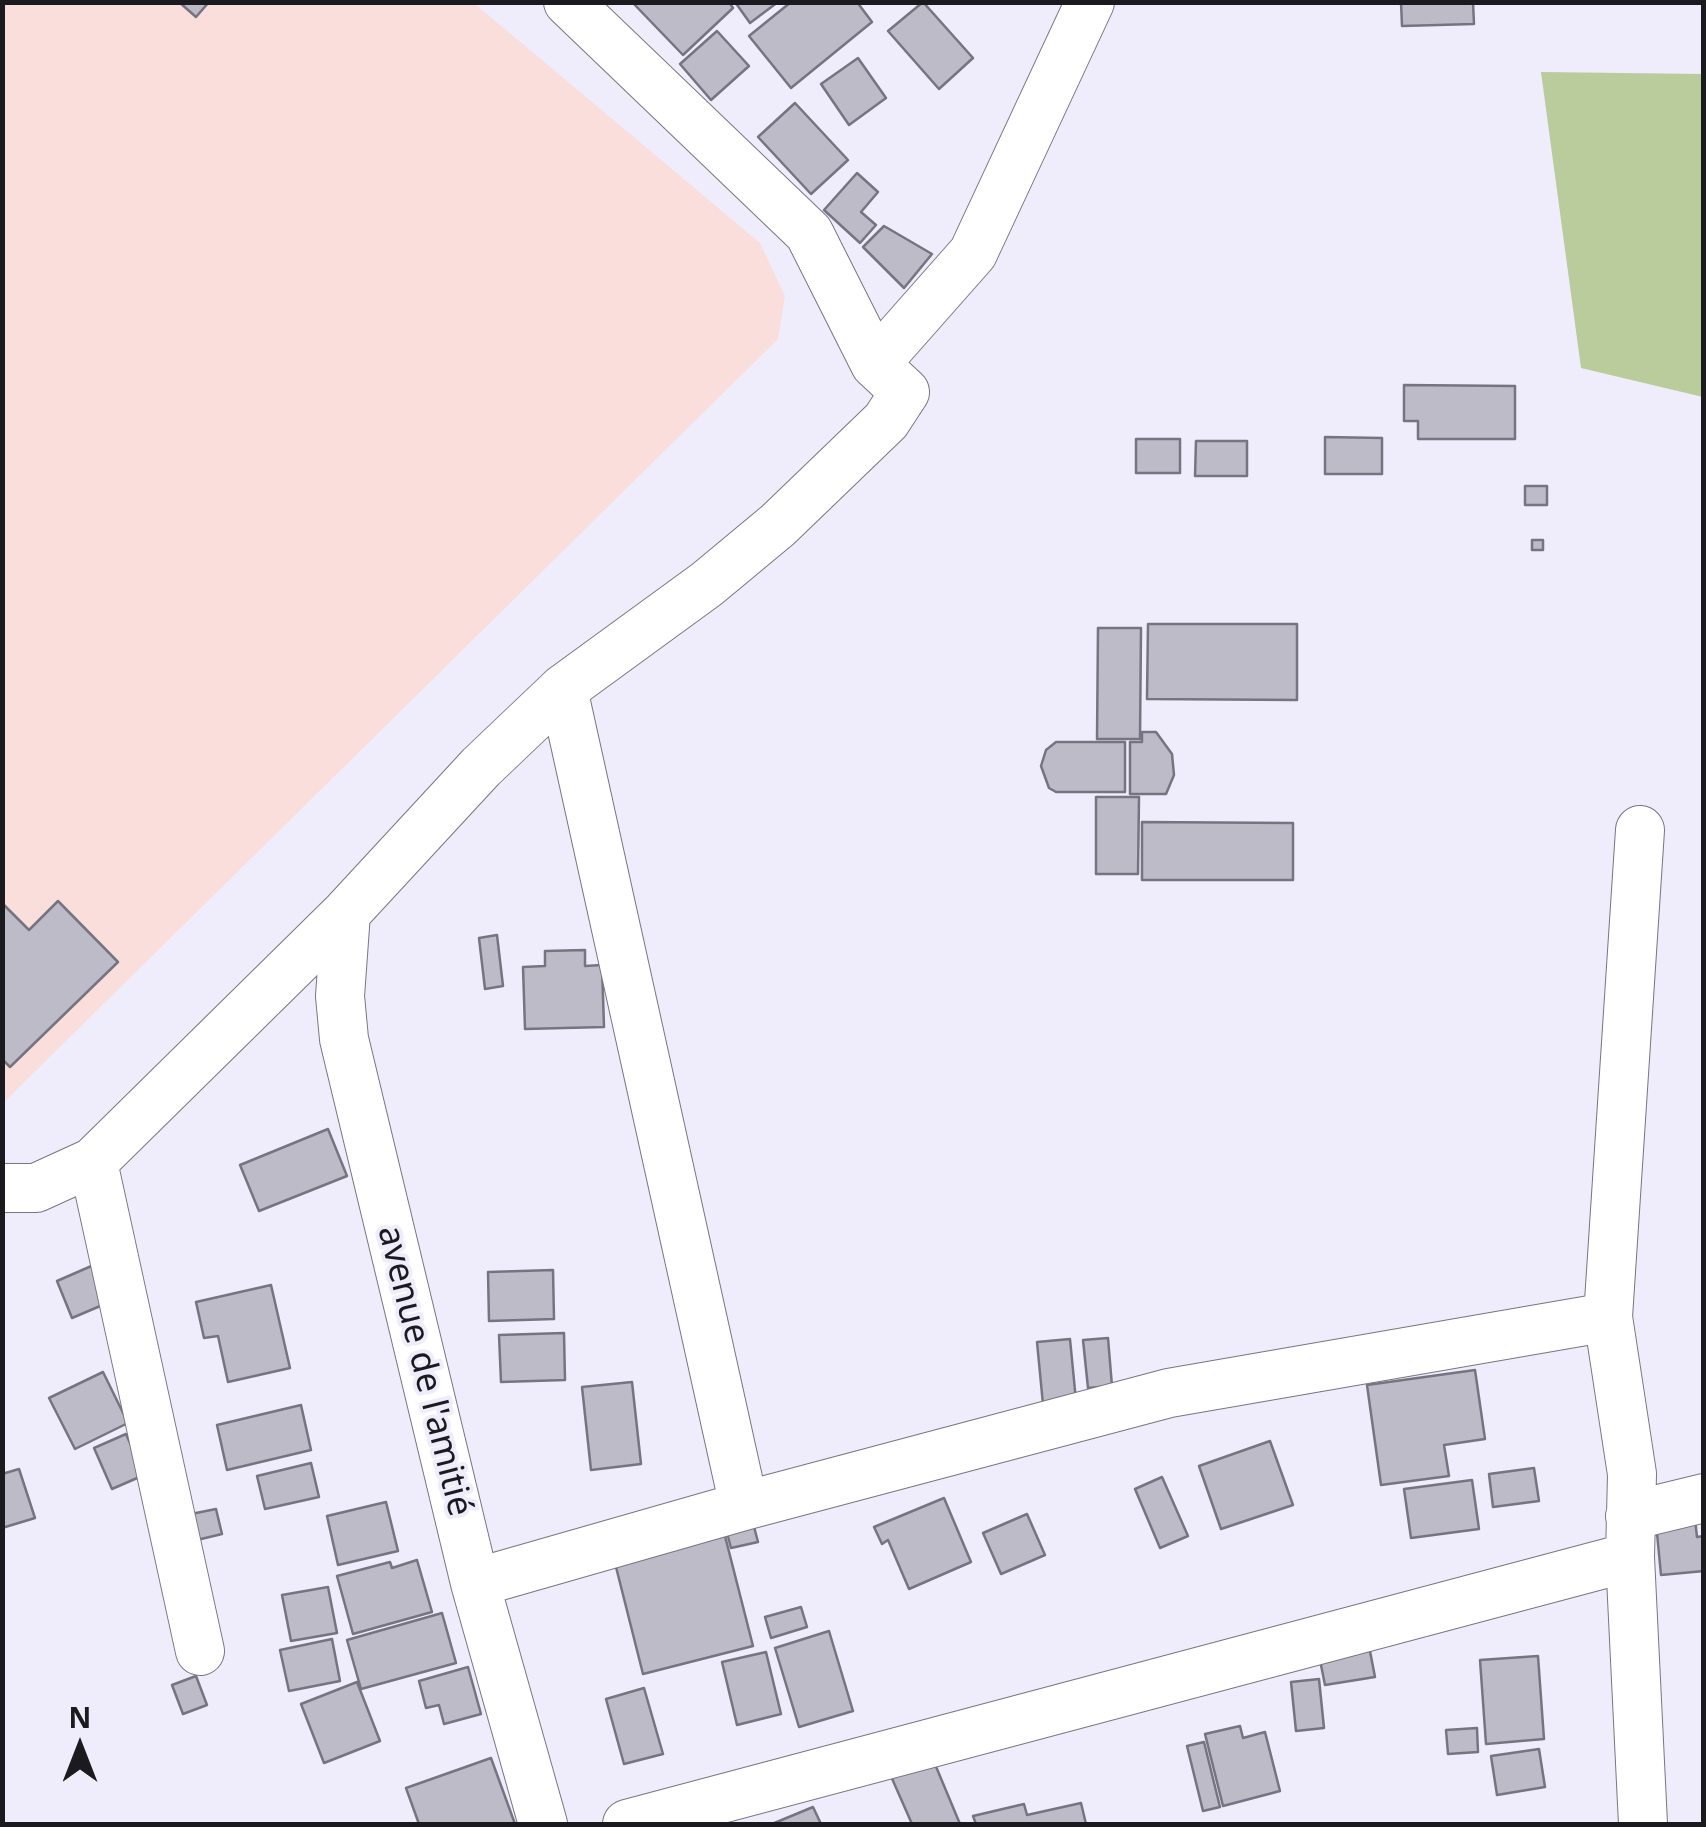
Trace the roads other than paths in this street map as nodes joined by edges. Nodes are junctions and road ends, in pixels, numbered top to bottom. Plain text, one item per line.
1 (1090, 2) edge
2 (576, 5) edge
3 (875, 364) junction
4 (563, 689) junction
5 (1640, 830) dead end
6 (346, 913) junction
7 (92, 1162) junction
8 (2, 1188) edge
9 (1608, 1317) junction
10 (1704, 1498) edge
11 (744, 1506) junction
12 (1630, 1536) junction
13 (476, 1584) junction
14 (200, 1651) dead end
15 (543, 1824) edge
16 (628, 1824) edge
17 (1643, 1824) edge

1 - 3 street
2 - 3 street
3 - 4 street
4 - 6 street
4 - 11 street
5 - 9 street
6 - 7 street
6 - 13 street, avenue de l'amitié
7 - 8 street
7 - 14 street
9 - 11 street
9 - 12 street
10 - 12 street
11 - 13 street
12 - 16 street
12 - 17 street
13 - 15 street, avenue de l'amitié

